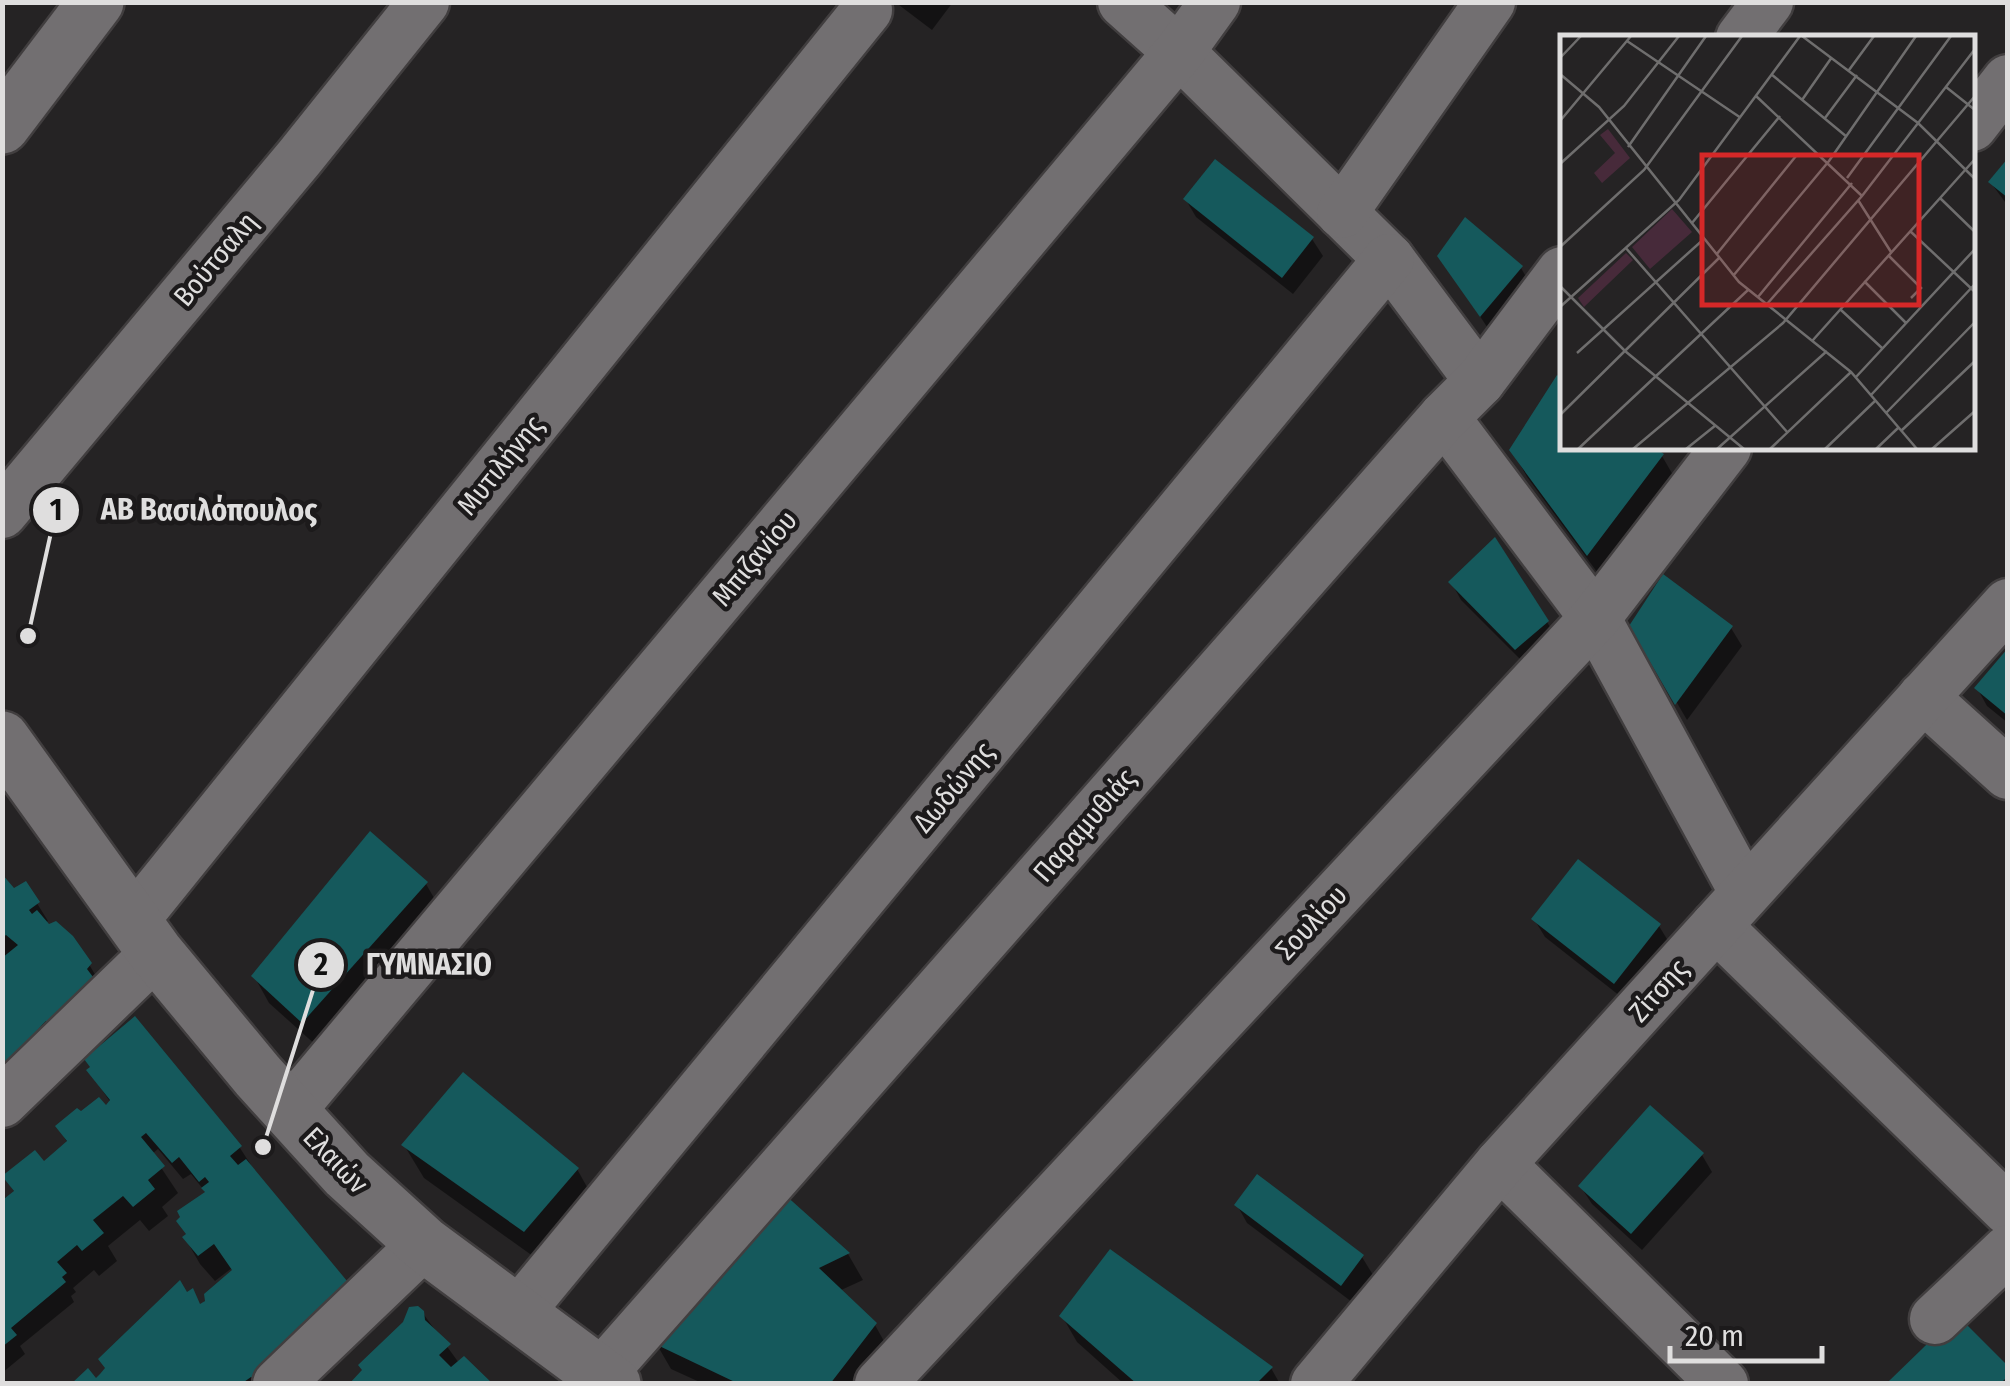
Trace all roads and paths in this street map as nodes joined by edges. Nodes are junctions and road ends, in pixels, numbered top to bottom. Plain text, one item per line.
1 (96, 2) edge
2 (424, 2) edge
3 (1123, 2) edge
4 (1216, 2) edge
5 (1490, 2) edge
6 (1768, 2) edge
7 (867, 10) dead end
8 (1743, 35) edge
9 (1179, 52) junction
10 (2008, 80) edge
11 (1975, 122) edge
12 (2, 126) edge
13 (1342, 213) junction
14 (1389, 259) junction
15 (1560, 275) edge
16 (1480, 381) junction
17 (1444, 416) junction
18 (1724, 450) edge
19 (2, 513) edge
20 (2008, 604) edge
21 (1595, 618) junction
22 (1923, 697) junction
23 (10, 766) edge
24 (2008, 774) edge
25 (1730, 910) junction
26 (144, 937) junction
27 (2, 1102) edge
28 (290, 1111) junction
29 (1500, 1164) junction
30 (2008, 1210) edge
31 (424, 1244) junction
32 (2008, 1250) edge
33 (517, 1314) junction
34 (1935, 1319) dead end
35 (607, 1378) edge
36 (278, 1384) edge
37 (880, 1384) edge
38 (1316, 1384) edge
39 (1724, 1384) edge

1 - 12 street
2 - 19 street, Βούτσαλη
3 - 9 street
4 - 9 street, Μπιζανίου
5 - 13 street
6 - 8 street
7 - 26 street, Μυτιλήνης
9 - 13 street
9 - 28 street, Μπιζανίου
10 - 11 street
13 - 14 street
14 - 16 street
14 - 33 street, Δωδώνης
15 - 16 street, Παραμυθιάς
16 - 17 street, Παραμυθιάς
17 - 21 street
17 - 35 street, Παραμυθιάς
18 - 21 street, Σουλίου
20 - 22 street, Ζίτσης
21 - 25 street
21 - 37 street, Σουλίου
22 - 24 street
22 - 25 street, Ζίτσης
23 - 26 street, Ελαιών
25 - 29 street, Ζίτσης
25 - 30 street
26 - 27 street, Μυτιλήνης
26 - 28 street, Ελαιών
28 - 31 street, Ελαιών
29 - 38 street, Ζίτσης
29 - 39 street
31 - 33 street, Ελαιών
31 - 36 street
32 - 34 street
33 - 35 street, Ελαιών

